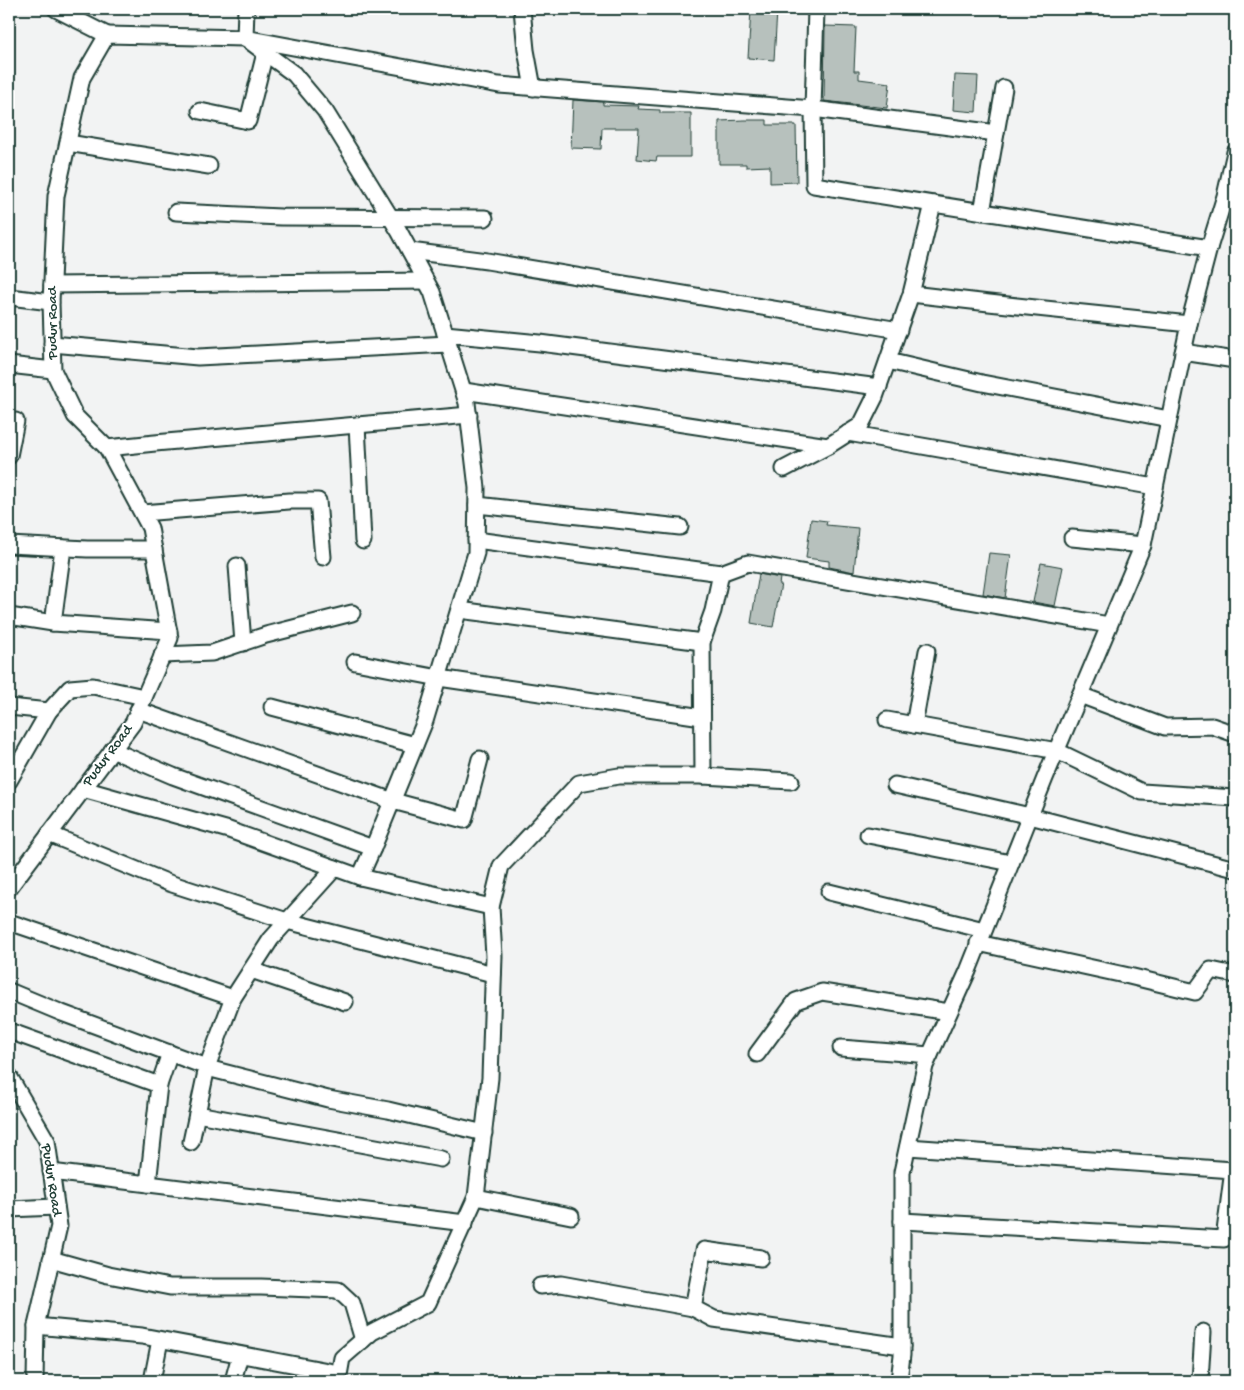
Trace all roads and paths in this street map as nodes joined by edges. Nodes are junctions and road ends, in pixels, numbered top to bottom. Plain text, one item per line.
1 (56, 9) edge
2 (246, 9) edge
3 (522, 9) edge
4 (816, 9) edge
5 (107, 35) junction
6 (245, 38) junction
7 (265, 53) junction
8 (533, 88) junction
9 (1004, 88) dead end
10 (812, 109) junction
11 (200, 112) dead end
12 (996, 133) junction
13 (68, 143) junction
14 (1235, 152) edge
15 (209, 166) dead end
16 (1230, 197) edge
17 (933, 204) junction
18 (176, 212) dead end
19 (982, 212) junction
20 (392, 218) junction
21 (485, 218) dead end
22 (1209, 248) junction
23 (410, 251) junction
24 (426, 281) junction
25 (52, 285) junction
26 (911, 294) junction
27 (9, 297) edge
28 (51, 302) junction
29 (1189, 324) junction
30 (899, 330) junction
31 (447, 339) junction
32 (52, 344) junction
33 (1184, 352) junction
34 (1235, 360) edge
35 (888, 361) junction
36 (9, 365) edge
37 (53, 370) junction
38 (879, 387) junction
39 (464, 391) junction
40 (469, 415) junction
41 (1169, 419) junction
42 (16, 421) dead end
43 (357, 425) junction
44 (848, 433) junction
45 (828, 446) junction
46 (107, 448) junction
47 (9, 456) edge
48 (784, 469) dead end
49 (1155, 487) junction
50 (477, 505) junction
51 (142, 513) junction
52 (680, 527) dead end
53 (1072, 538) dead end
54 (476, 540) junction
55 (363, 541) dead end
56 (1143, 544) junction
57 (9, 545) edge
58 (63, 548) junction
59 (154, 549) junction
60 (323, 557) dead end
61 (237, 566) dead end
62 (721, 573) junction
63 (459, 610) junction
64 (352, 613) dead end
65 (9, 616) edge
66 (53, 623) junction
67 (1109, 625) junction
68 (169, 630) junction
69 (702, 642) junction
70 (242, 643) junction
71 (927, 652) dead end
72 (162, 655) junction
73 (354, 662) dead end
74 (438, 678) junction
75 (1080, 695) junction
76 (141, 704) junction
77 (9, 707) edge
78 (272, 707) dead end
79 (49, 711) junction
80 (702, 717) junction
81 (887, 720) dead end
82 (914, 725) junction
83 (1235, 734) edge
84 (416, 745) junction
85 (112, 750) junction
86 (1057, 750) junction
87 (480, 759) dead end
88 (703, 776) junction
89 (9, 781) edge
90 (790, 782) dead end
91 (895, 785) dead end
92 (83, 789) junction
93 (1235, 798) edge
94 (393, 801) junction
95 (1030, 816) junction
96 (49, 834) junction
97 (868, 834) dead end
98 (373, 848) junction
99 (1011, 863) junction
100 (335, 868) junction
101 (1235, 869) edge
102 (360, 877) junction
103 (9, 888) edge
104 (829, 892) dead end
105 (491, 907) junction
106 (287, 920) junction
107 (9, 922) edge
108 (981, 937) junction
109 (251, 970) junction
110 (493, 974) junction
111 (1235, 975) edge
112 (9, 991) edge
113 (232, 998) junction
114 (345, 1002) dead end
115 (949, 1012) junction
116 (9, 1030) edge
117 (841, 1048) dead end
118 (170, 1053) junction
119 (757, 1054) dead end
120 (930, 1055) junction
121 (207, 1067) junction
122 (9, 1076) edge
123 (159, 1086) junction
124 (197, 1114) junction
125 (484, 1133) junction
126 (191, 1142) dead end
127 (908, 1146) junction
128 (441, 1160) dead end
129 (51, 1172) junction
130 (1233, 1183) edge
131 (148, 1184) junction
132 (476, 1197) junction
133 (56, 1207) junction
134 (9, 1209) edge
135 (571, 1216) dead end
136 (902, 1221) junction
137 (464, 1223) junction
138 (761, 1258) dead end
139 (51, 1259) junction
140 (540, 1286) dead end
141 (693, 1308) junction
142 (36, 1326) junction
143 (1203, 1332) dead end
144 (160, 1340) junction
145 (363, 1340) junction
146 (902, 1346) junction
147 (240, 1355) junction
148 (338, 1377) edge
149 (35, 1381) edge
150 (152, 1381) edge
151 (233, 1381) edge
152 (899, 1381) edge
153 (1200, 1381) edge

1 - 5 street
2 - 6 street
3 - 8 street
4 - 10 street
5 - 6 street
5 - 13 street, Pudur Road
6 - 7 street
6 - 8 street
7 - 11 street
7 - 20 street
8 - 10 street
9 - 12 street
10 - 12 street
10 - 17 street
12 - 19 street
13 - 15 street
13 - 25 street, Pudur Road
14 - 16 street
16 - 22 street
17 - 19 street
17 - 26 street
18 - 20 street
19 - 22 street
20 - 21 street
20 - 23 street
22 - 29 street
23 - 24 street
23 - 30 street
24 - 25 street
24 - 31 street
25 - 28 street, Pudur Road
26 - 29 street
26 - 30 street
27 - 28 street
28 - 32 street, Pudur Road
29 - 33 street
30 - 35 street
31 - 32 street
31 - 38 street
31 - 39 street
32 - 37 street, Pudur Road
33 - 34 street
33 - 41 street
35 - 38 street
35 - 41 street
36 - 37 street
37 - 46 street, Pudur Road
38 - 44 street
39 - 40 street
39 - 45 street
40 - 43 street
40 - 50 street
41 - 49 street
42 - 47 street
43 - 46 street
43 - 55 street
44 - 45 street
44 - 49 street
45 - 48 street
46 - 51 street, Pudur Road
49 - 56 street
50 - 52 street
50 - 54 street
51 - 59 street, Pudur Road
51 - 60 street
53 - 56 street
54 - 62 street
54 - 63 street
56 - 67 street
57 - 58 street
58 - 59 street
58 - 66 street
59 - 68 street, Pudur Road
61 - 70 street
62 - 67 street
62 - 69 street
63 - 69 street
63 - 74 street
64 - 70 street
65 - 66 street
66 - 68 street
67 - 75 street
68 - 72 street, Pudur Road
69 - 80 street
70 - 72 street
71 - 82 street
72 - 76 street, Pudur Road
73 - 74 street
74 - 80 street
74 - 84 street
75 - 83 street
75 - 86 street
76 - 79 street
76 - 85 street, Pudur Road
76 - 94 street
77 - 79 street
78 - 84 street
79 - 89 street
80 - 88 street
81 - 82 street
82 - 86 street
84 - 94 street
85 - 92 street, Pudur Road
85 - 98 street
86 - 93 street
86 - 95 street
87 - 94 street
88 - 90 street
88 - 105 street
91 - 95 street
92 - 96 street, Pudur Road
92 - 100 street
94 - 98 street
95 - 99 street
95 - 101 street
96 - 103 street, Pudur Road
96 - 106 street
97 - 99 street
98 - 102 street
99 - 108 street
100 - 102 street
100 - 106 street
102 - 105 street
104 - 108 street
105 - 110 street
106 - 109 street
106 - 110 street
107 - 113 street
108 - 111 street
108 - 115 street
109 - 113 street
109 - 114 street
110 - 125 street
112 - 118 street
113 - 121 street
115 - 119 street
115 - 120 street
116 - 123 street
117 - 120 street
118 - 121 street
118 - 123 street
120 - 127 street
121 - 124 street
121 - 125 street
122 - 129 street, Pudur Road
123 - 131 street
124 - 126 street
124 - 128 street
125 - 132 street
127 - 130 street
127 - 136 street
129 - 131 street
129 - 133 street, Pudur Road
130 - 136 street
131 - 137 street
132 - 135 street
132 - 137 street
133 - 134 street
133 - 139 street, Pudur Road
136 - 146 street
137 - 145 street
138 - 141 street
139 - 142 street, Pudur Road
139 - 145 street
140 - 141 street
141 - 146 street
142 - 144 street
142 - 149 street, Pudur Road
143 - 153 street
144 - 147 street
144 - 150 street
145 - 148 street
146 - 152 street
147 - 148 street
147 - 151 street

